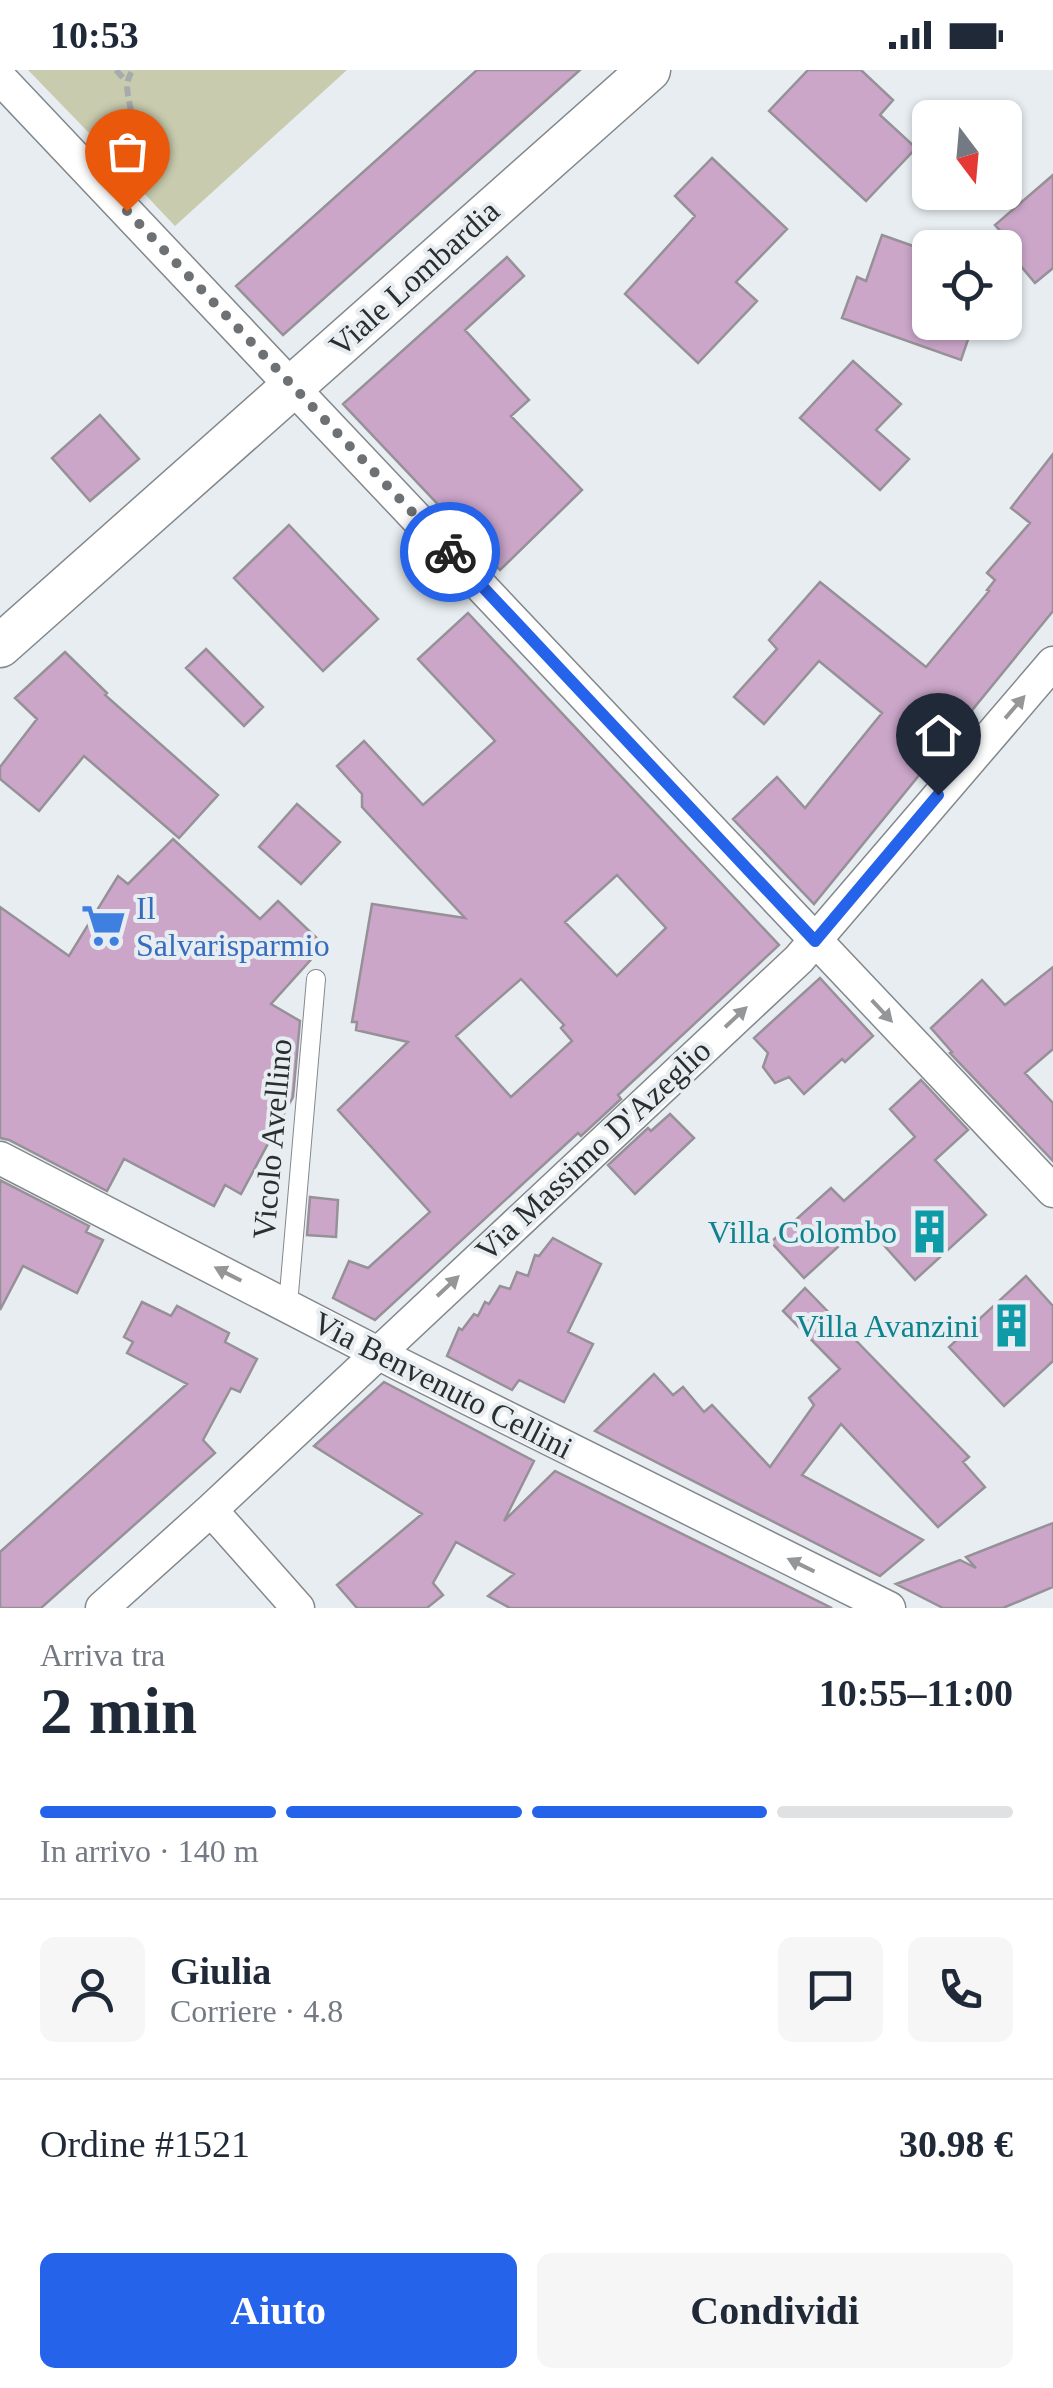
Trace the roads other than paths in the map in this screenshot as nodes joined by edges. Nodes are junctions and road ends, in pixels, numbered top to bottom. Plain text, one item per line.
1 (649, 70) edge
2 (0, 78) edge
3 (292, 386) junction
4 (0, 646) edge
5 (1053, 663) edge
6 (815, 941) junction
7 (316, 979) dead end
8 (0, 1158) edge
9 (1053, 1191) edge
10 (288, 1305) junction
11 (376, 1353) junction
12 (211, 1510) junction
13 (102, 1608) edge
14 (298, 1608) edge
15 (889, 1608) edge

1 - 3 street, Viale Lombardia
2 - 3 street
3 - 4 street, Viale Lombardia
3 - 6 street
6 -> 5 street, Via Massimo D'Azeglio
6 -> 9 street
11 -> 6 street, Via Massimo D'Azeglio
7 - 10 lane, Vicolo Avellino
10 -> 8 street, Via Benvenuto Cellini
10 - 11 street, Via Benvenuto Cellini
11 - 12 street, Via Massimo D'Azeglio
15 -> 11 street, Via Benvenuto Cellini
12 - 13 street, Via Massimo D'Azeglio
12 - 14 street

